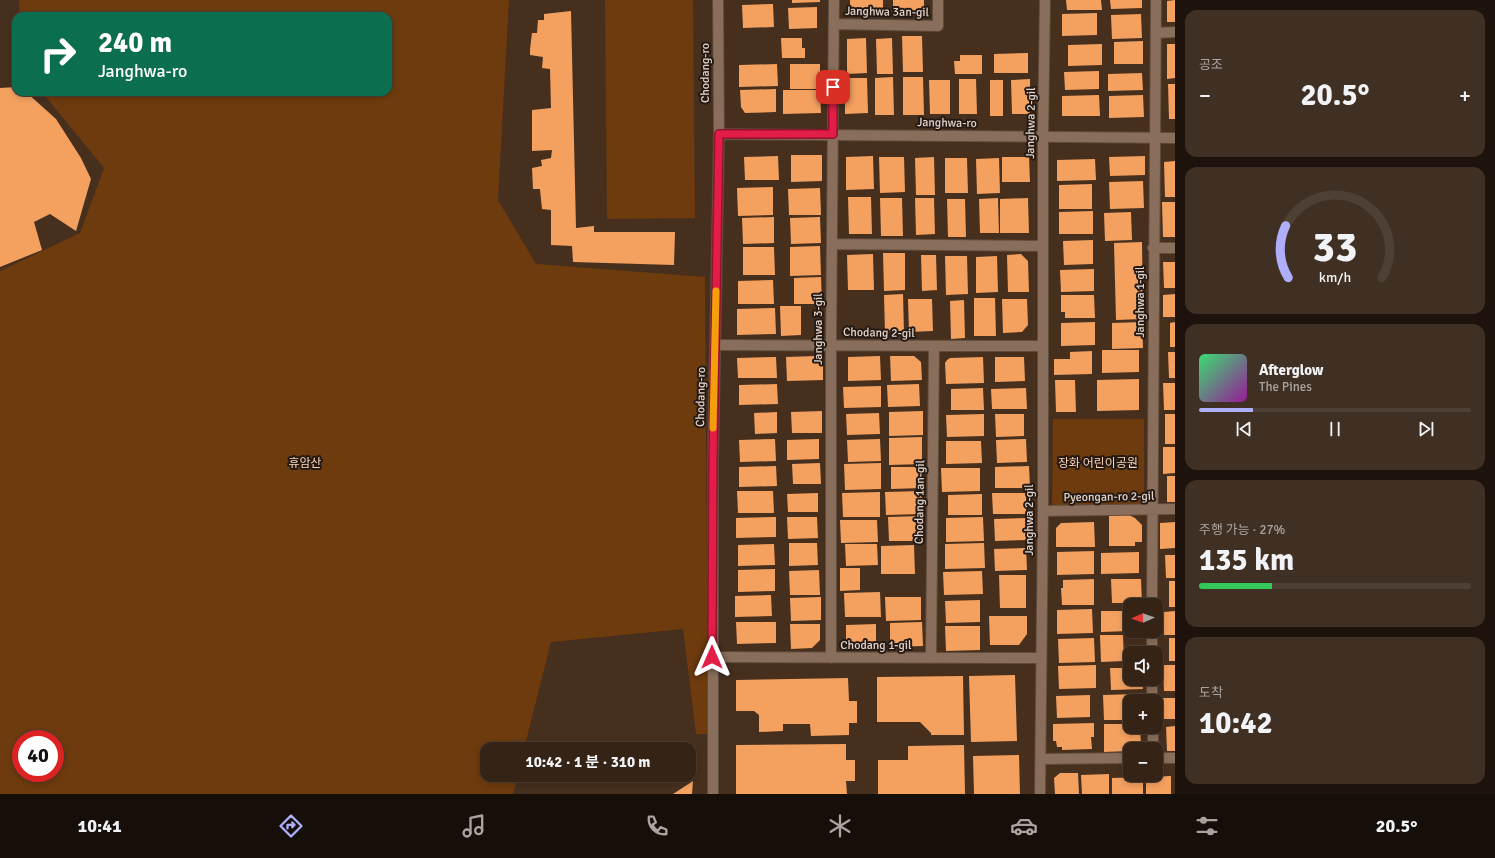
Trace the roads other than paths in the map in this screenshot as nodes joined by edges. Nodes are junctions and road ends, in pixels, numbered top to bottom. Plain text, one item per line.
1 (718, 0) edge
2 (834, 0) edge
3 (938, 0) edge
4 (1045, 0) edge
5 (1156, 0) edge
6 (834, 24) junction
7 (1175, 32) edge
8 (1156, 33) junction
9 (719, 134) junction
10 (833, 134) junction
11 (1043, 137) junction
12 (1155, 138) junction
13 (1175, 138) edge
14 (832, 244) junction
15 (1043, 246) junction
16 (1154, 248) junction
17 (1175, 248) edge
18 (715, 345) junction
19 (831, 345) junction
20 (934, 346) junction
21 (1042, 346) junction
22 (1152, 509) junction
23 (1175, 509) edge
24 (1042, 511) junction
25 (1152, 598) edge
26 (712, 657) junction
27 (832, 658) junction
28 (931, 658) junction
29 (1040, 658) junction
30 (1123, 758) edge
31 (1163, 758) edge
32 (1175, 758) edge
33 (1041, 759) junction
34 (713, 794) edge
35 (1040, 794) edge

1 - 9 street, Chodang-ro
2 - 6 street, Janghwa 3-gil
3 - 6 street, Janghwa 3an-gil
4 - 11 street, Janghwa 2-gil
5 - 8 street, Janghwa 1-gil
6 - 10 street, Janghwa 3-gil
7 - 8 street
8 - 12 street, Janghwa 1-gil
9 - 10 street, Janghwa-ro
9 - 18 street, Chodang-ro
10 - 11 street, Janghwa-ro
10 - 14 street, Janghwa 3-gil
11 - 12 street, Janghwa-ro
11 - 15 street, Janghwa 2-gil
12 - 13 street, Janghwa-ro
12 - 16 street, Janghwa 1-gil
14 - 15 street
14 - 19 street, Janghwa 3-gil
15 - 21 street, Janghwa 2-gil
16 - 17 street
16 - 22 street, Janghwa 1-gil
18 - 19 street, Chodang 2-gil
18 - 26 street, Chodang-ro
19 - 20 street, Chodang 2-gil
19 - 27 street, Janghwa 3-gil
20 - 21 street, Chodang 2-gil
20 - 28 street, Chodang 1an-gil
21 - 24 street, Janghwa 2-gil
22 - 23 street, Pyeongan-ro 2-gil
22 - 24 street, Pyeongan-ro 2-gil
22 - 25 street, Janghwa 1-gil
24 - 29 street, Janghwa 2-gil
26 - 27 street, Chodang 1-gil
26 - 34 street, Chodang-ro
27 - 28 street, Chodang 1-gil
28 - 29 street, Chodang 1-gil
29 - 33 street, Janghwa 2-gil
30 - 33 street
31 - 32 street
33 - 35 street, Janghwa 2-gil

